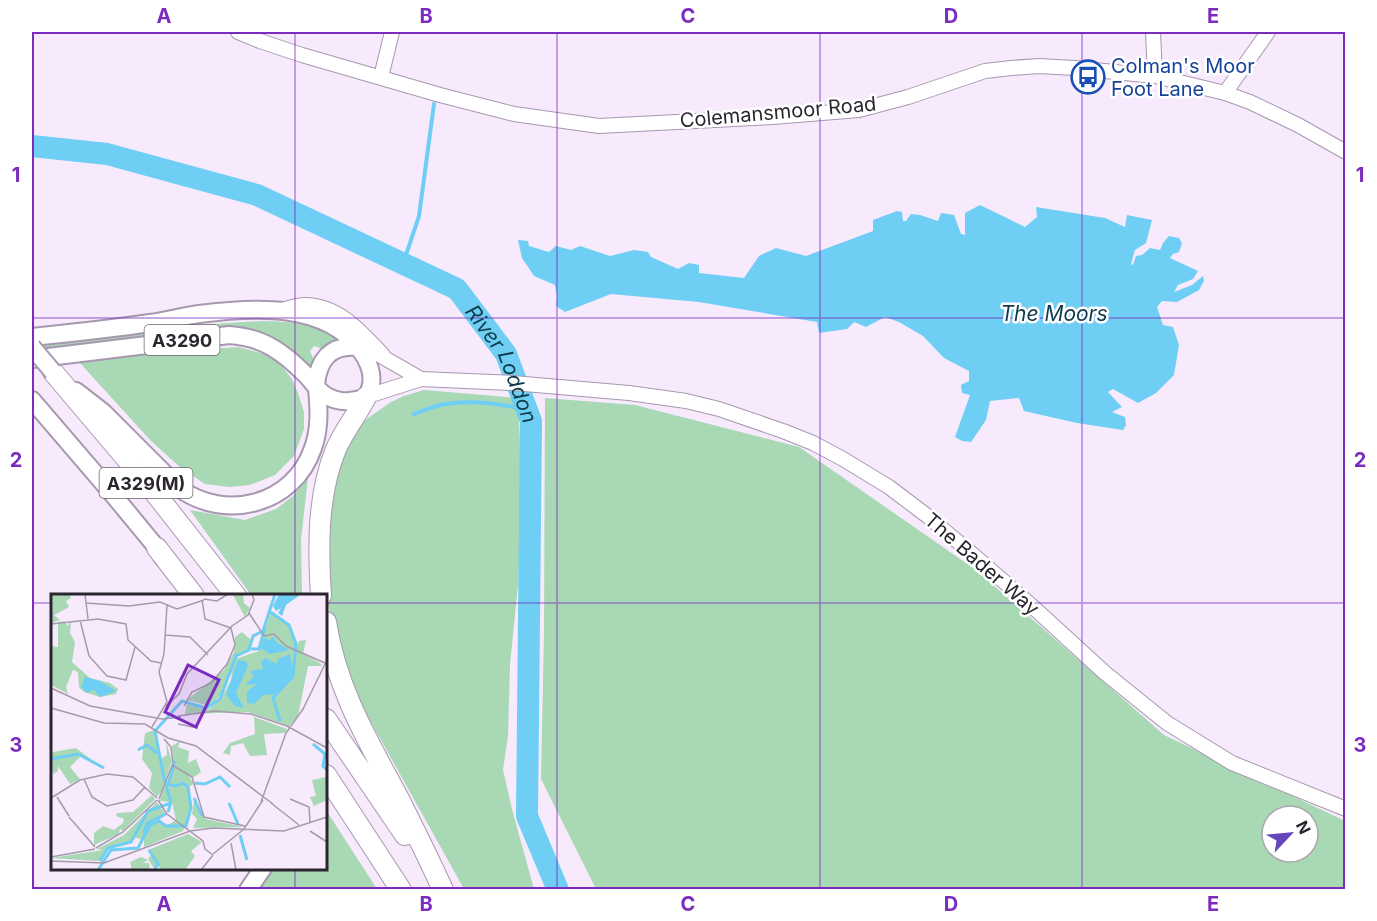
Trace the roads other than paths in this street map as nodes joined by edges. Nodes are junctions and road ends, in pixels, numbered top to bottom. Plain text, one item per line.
1 (238, 32) edge
2 (392, 32) edge
3 (1153, 32) edge
4 (1268, 32) edge
5 (1155, 76) junction
6 (381, 77) junction
7 (1225, 93) junction
8 (1346, 152) edge
9 (279, 310) junction
10 (32, 337) edge
11 (32, 347) edge
12 (357, 347) junction
13 (383, 355) junction
14 (32, 358) edge
15 (53, 372) junction
16 (420, 379) junction
17 (316, 387) junction
18 (367, 397) junction
19 (32, 400) edge
20 (157, 548) junction
21 (187, 594) edge
22 (192, 594) edge
23 (234, 594) edge
24 (321, 594) edge
25 (327, 627) edge
26 (327, 720) edge
27 (327, 777) edge
28 (1346, 809) edge
29 (262, 870) edge
30 (248, 890) edge
31 (401, 890) edge
32 (442, 890) edge

1 - 6 street, Colemansmoor Road
2 - 6 street
3 - 5 street
4 - 7 street
5 - 6 street, Colemansmoor Road
5 - 7 street, Colemansmoor Road
7 - 8 street, Colemansmoor Road
9 - 10 main road, A3290
9 - 12 main road, A3290
9 - 13 street
11 - 15 main road, bridge
12 - 13 street
12 - 17 main road
12 - 18 main road
13 - 16 street
14 - 17 main road, A3290
15 - 17 main road
15 - 23 highway, A329(M)
16 - 18 street
16 - 28 street, The Bader Way
17 - 18 main road
18 - 24 highway
19 - 20 main road
20 - 21 main road
20 - 22 highway
25 - 32 highway
26 - 32 highway
27 - 31 highway
29 - 30 main road

